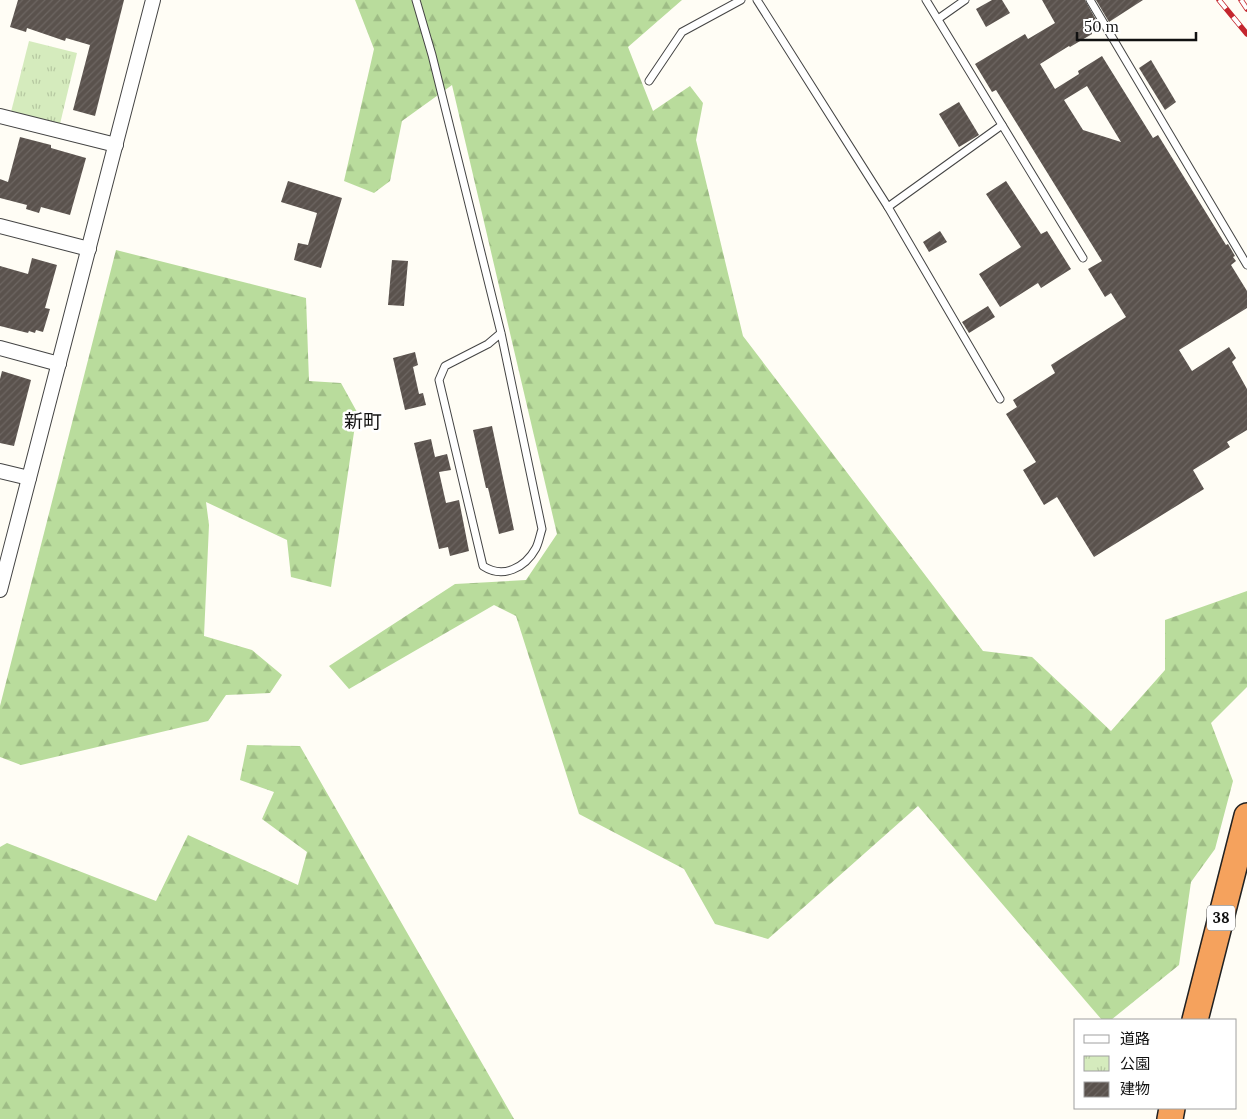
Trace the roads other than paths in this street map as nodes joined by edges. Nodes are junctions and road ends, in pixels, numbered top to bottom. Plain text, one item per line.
1 (153, 0) edge
2 (416, 0) edge
3 (741, 0) edge
4 (757, 0) edge
5 (926, 0) edge
6 (965, 0) edge
7 (1090, 0) edge
8 (938, 18) junction
9 (649, 82) dead end
10 (0, 116) edge
11 (1002, 125) junction
12 (116, 145) junction
13 (888, 207) junction
14 (0, 226) edge
15 (89, 249) junction
16 (1083, 258) dead end
17 (1247, 264) edge
18 (501, 333) junction
19 (0, 348) edge
20 (59, 364) junction
21 (1000, 399) dead end
22 (0, 471) edge
23 (29, 478) junction
24 (0, 590) edge
25 (1247, 816) edge
26 (1195, 1019) edge

1 - 12 street
2 - 18 lane
3 - 9 lane
4 - 13 lane
5 - 8 lane
6 - 8 lane
7 - 17 lane
8 - 11 lane
10 - 12 street
11 - 13 lane
11 - 16 lane
12 - 15 street
13 - 21 lane
14 - 15 street
15 - 20 street
18 - 18 lane
19 - 20 street
20 - 23 street
22 - 23 street
23 - 24 street
25 - 26 highway, 38

